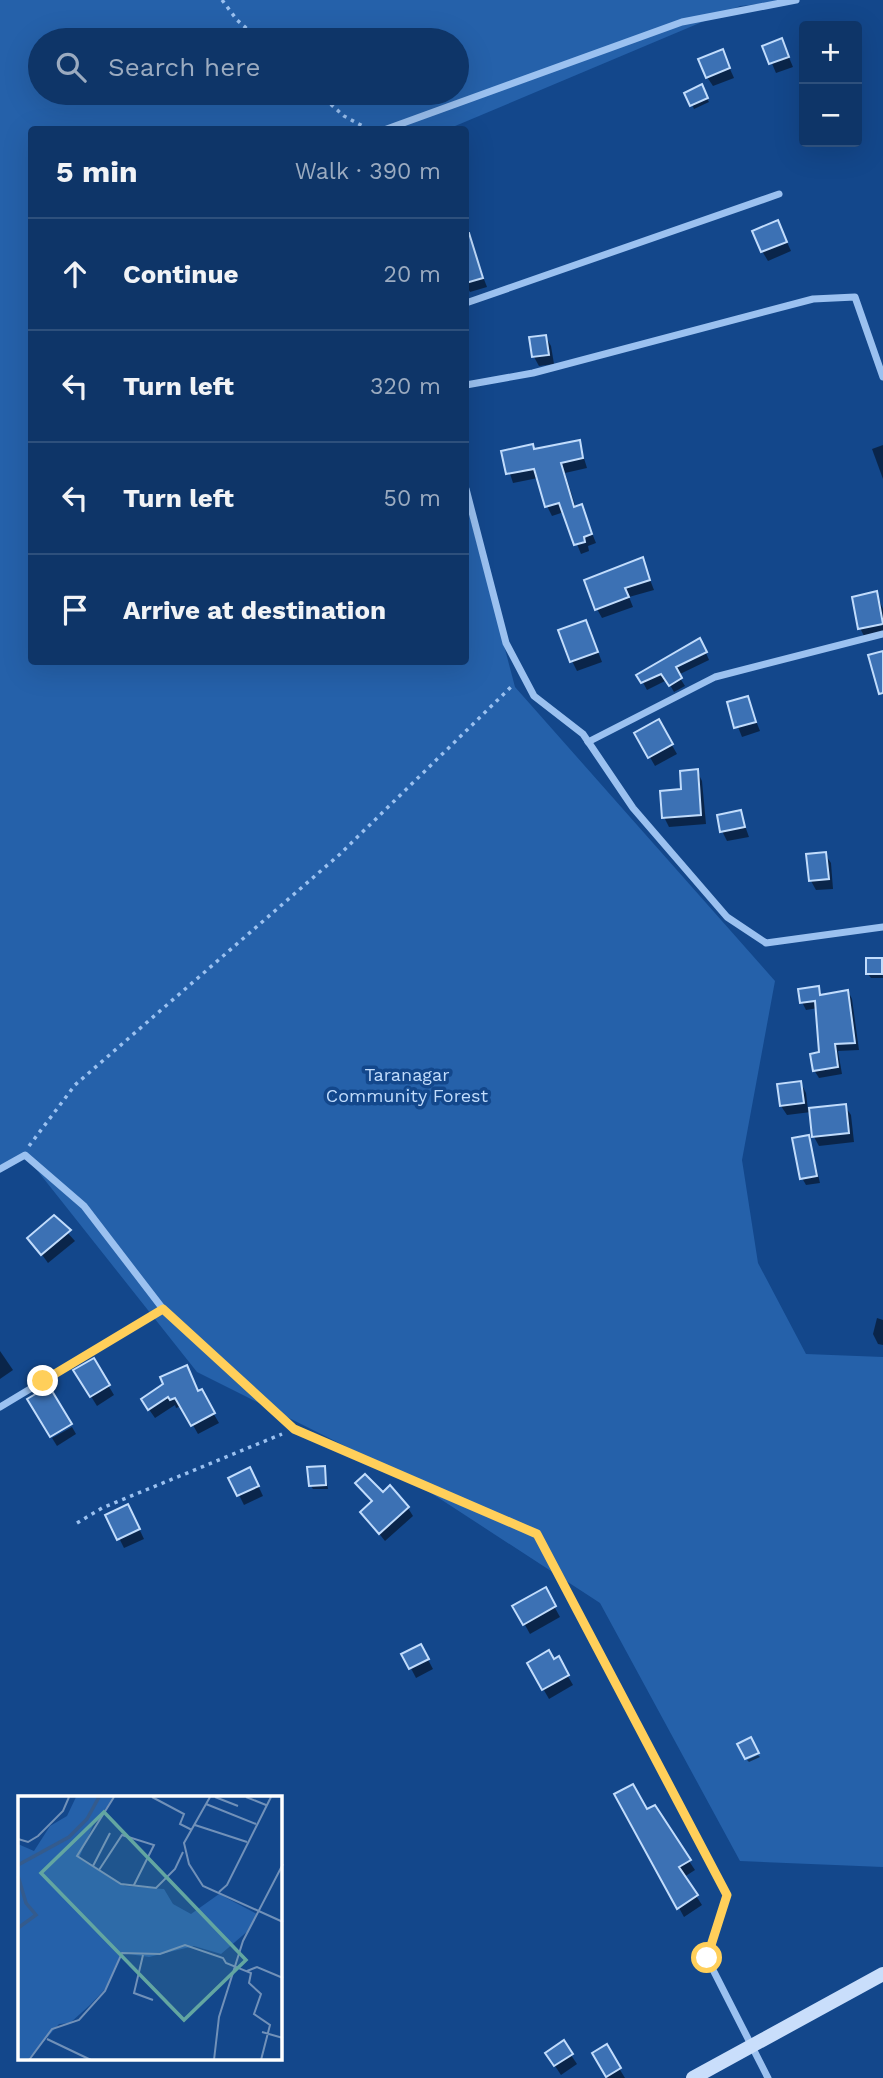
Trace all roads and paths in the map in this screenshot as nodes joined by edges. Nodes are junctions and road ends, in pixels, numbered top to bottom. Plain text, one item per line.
1 (222, 0) edge
2 (796, 0) edge
3 (246, 28) edge
4 (469, 99) edge
5 (330, 105) edge
6 (453, 105) edge
7 (362, 126) edge
8 (395, 126) edge
9 (779, 194) dead end
10 (469, 302) edge
11 (883, 377) edge
12 (469, 384) edge
13 (469, 501) edge
14 (883, 634) edge
15 (523, 675) junction
16 (588, 742) junction
17 (883, 928) edge
18 (25, 1155) junction
19 (0, 1169) edge
20 (163, 1309) junction
21 (0, 1407) edge
22 (294, 1429) junction
23 (77, 1523) dead end
24 (883, 1974) edge
25 (752, 2045) junction
26 (693, 2078) edge
27 (768, 2078) edge

1 - 3 path
2 - 4 street
5 - 7 path
6 - 8 street
9 - 10 street
11 - 12 street
13 - 15 street
14 - 16 street
15 - 16 street
15 - 18 path
16 - 17 street
18 - 19 street
18 - 20 street
20 - 21 street
20 - 22 street
22 - 23 path
22 - 25 street
24 - 25 street
25 - 26 street
25 - 27 street

